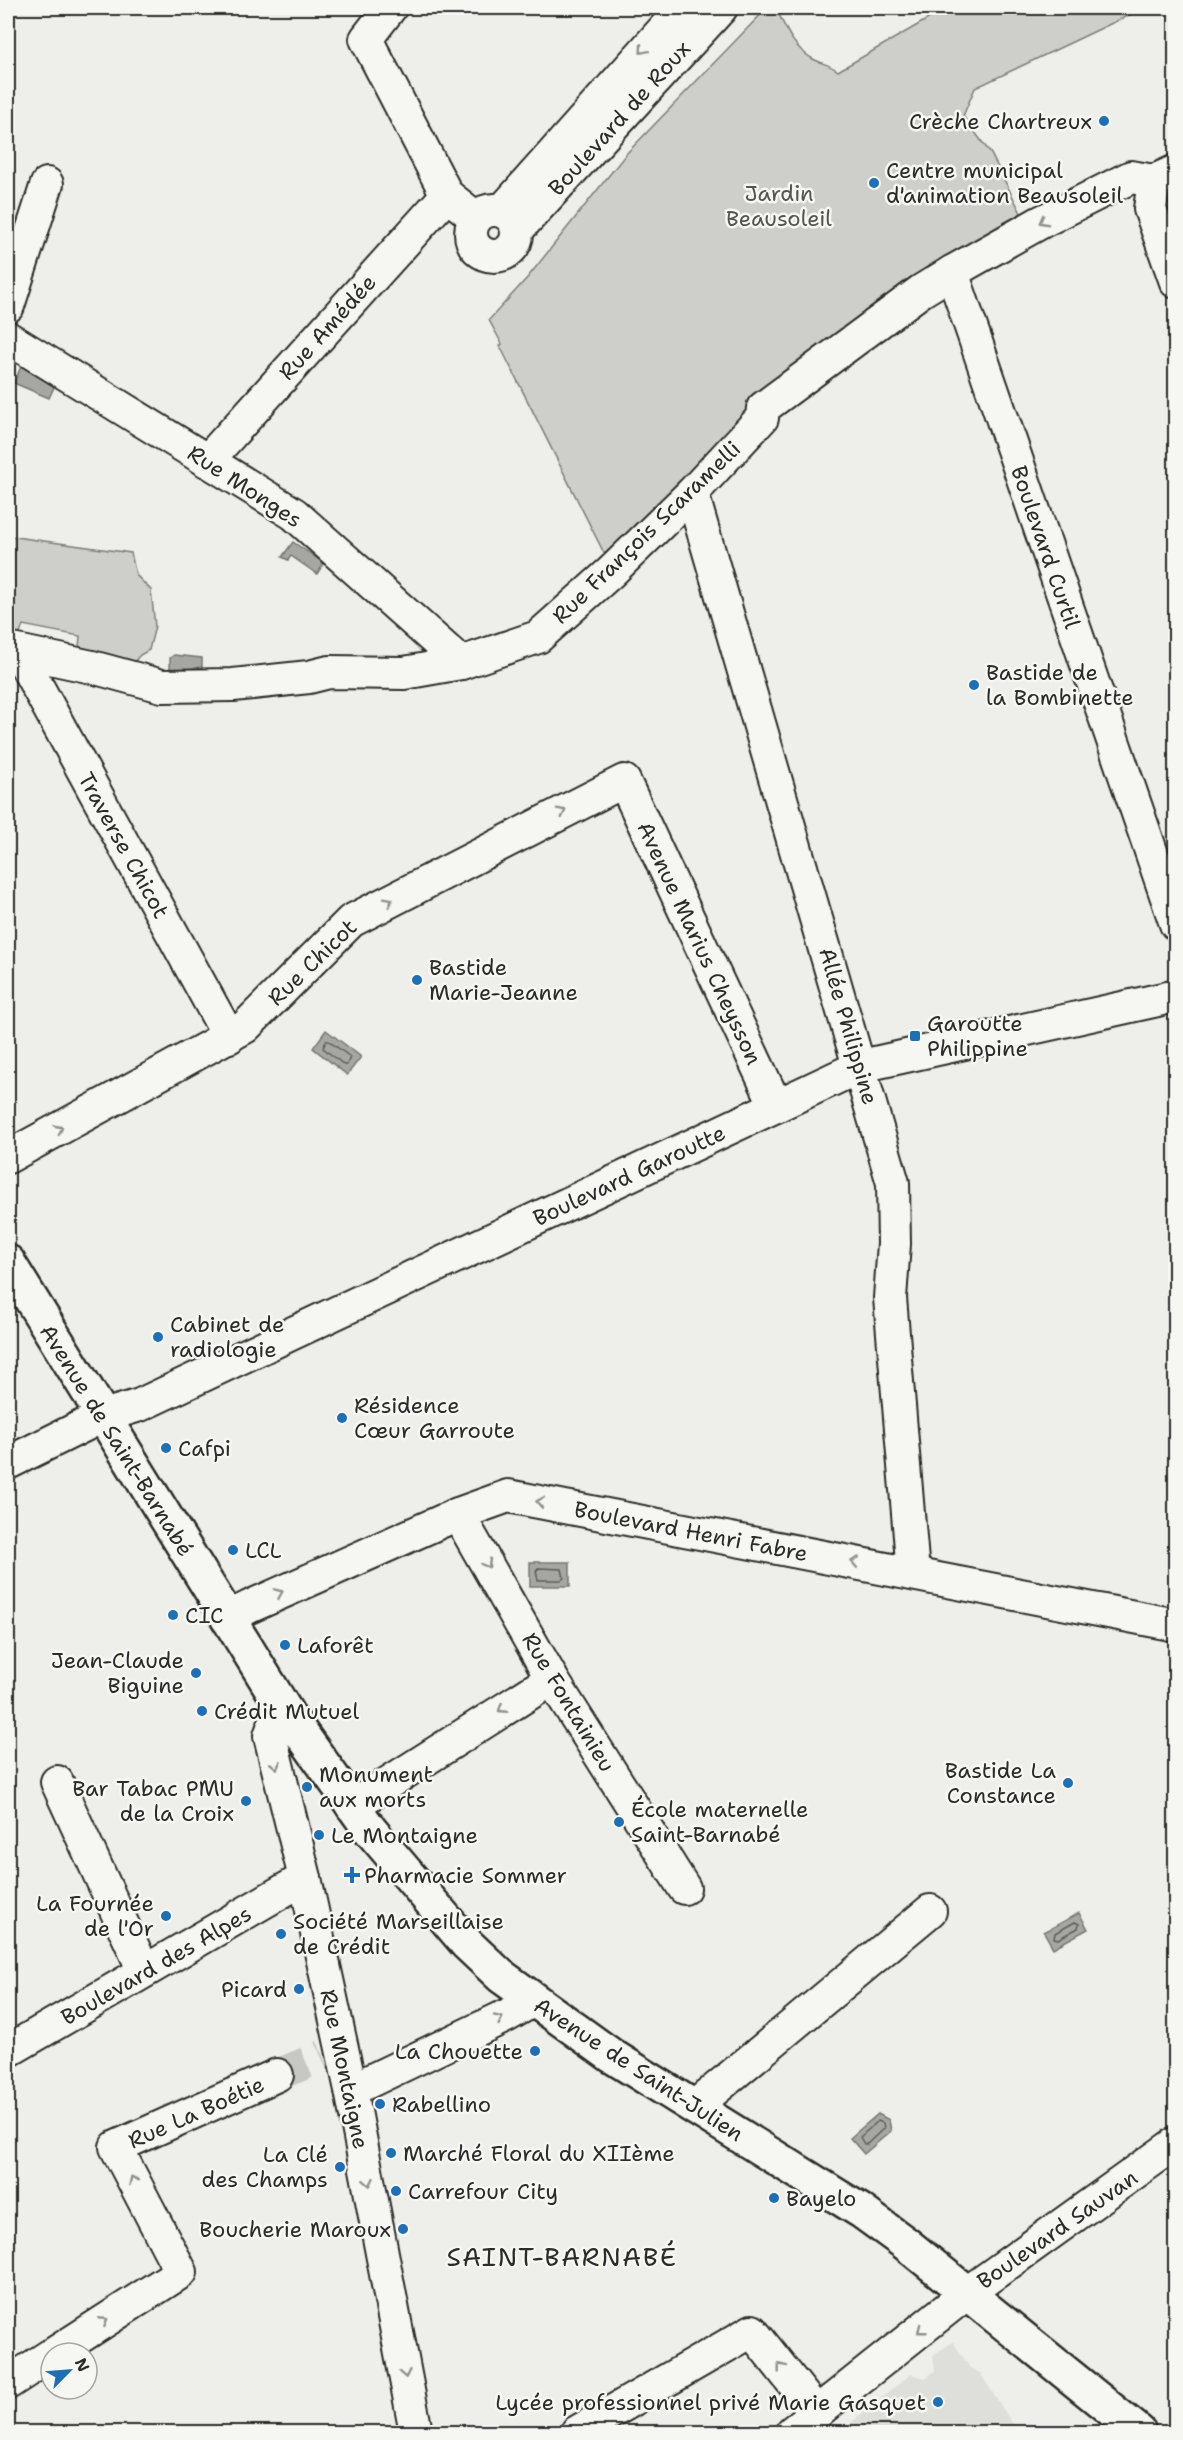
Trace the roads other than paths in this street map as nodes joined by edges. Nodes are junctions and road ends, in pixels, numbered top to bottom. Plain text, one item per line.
1 (390, 8) edge
2 (683, 8) edge
3 (721, 8) edge
4 (1165, 176) edge
5 (47, 184) dead end
6 (447, 195) junction
7 (499, 219) junction
8 (952, 272) junction
9 (1176, 282) edge
10 (8, 306) edge
11 (8, 338) edge
12 (207, 461) junction
13 (692, 493) junction
14 (13, 651) edge
15 (461, 663) junction
16 (624, 781) joint
17 (1176, 924) edge
18 (1176, 996) edge
19 (229, 1037) junction
20 (861, 1066) junction
21 (776, 1106) junction
22 (8, 1157) edge
23 (8, 1262) edge
24 (103, 1416) junction
25 (8, 1463) edge
26 (458, 1514) junction
27 (913, 1573) junction
28 (227, 1618) junction
29 (1176, 1625) edge
30 (552, 1679) junction
31 (288, 1715) junction
32 (57, 1782) dead end
33 (352, 1806) junction
34 (305, 1878) junction
35 (684, 1888) dead end
36 (930, 1911) dead end
37 (144, 1971) junction
38 (534, 2000) junction
39 (12, 2039) edge
40 (277, 2075) tunnel mouth
41 (351, 2090) junction
42 (694, 2107) junction
43 (1176, 2143) edge
44 (967, 2293) junction
45 (73, 2341) edge
46 (39, 2363) edge
47 (8, 2383) edge
48 (817, 2413) junction
49 (416, 2433) edge
50 (577, 2433) edge
51 (792, 2433) edge
52 (1139, 2433) edge

1 - 6 street
2 -> 7 street, Boulevard de Roux
3 - 7 street, Boulevard de Roux
4 -> 8 street, Rue François Scaramelli
4 - 9 street
5 - 10 street
6 - 7 street
6 - 12 street, Rue Amédée
8 - 13 street, Rue François Scaramelli
8 - 17 street, Boulevard Curtil
11 - 12 street, Rue Monges
12 - 15 street, Rue Monges
13 - 15 street, Rue François Scaramelli
13 - 20 street, Allée Philippine
14 - 15 street, Rue François Scaramelli
14 - 19 street, Traverse Chicot
19 -> 16 street, Rue Chicot
16 - 21 street, Avenue Marius Cheysson
18 - 20 street, Boulevard Garoutte
22 -> 19 street, Rue Chicot
20 - 21 street, Boulevard Garoutte
20 - 27 street, Allée Philippine
21 - 24 street, Boulevard Garoutte
23 - 24 main road, Avenue de Saint-Barnabé
24 - 25 street, Boulevard Garoutte
24 - 28 main road, Avenue de Saint-Barnabé
27 -> 26 street, Boulevard Henri Fabre
28 -> 26 street, Boulevard Henri Fabre
26 -> 30 street, Rue Fontainieu
27 - 29 street, Boulevard Henri Fabre
28 - 31 main road, Avenue de Saint-Julien
30 -> 33 street
30 - 35 street, Rue Fontainieu
31 - 33 main road, Avenue de Saint-Julien
31 -> 34 street, Rue Montaigne
32 - 37 street
33 - 38 main road, Avenue de Saint-Julien
34 - 37 street, Boulevard des Alpes
34 - 41 street, Rue Montaigne
36 - 42 street
37 - 39 street, Boulevard des Alpes
41 -> 38 street
38 - 42 main road, Avenue de Saint-Julien
45 -> 40 street, Rue La Boétie
41 -> 49 street, Rue Montaigne
42 - 44 main road, Avenue de Saint-Julien
43 - 44 street, Boulevard Sauvan
44 -> 48 street, Boulevard Sauvan
44 - 52 main road, Avenue de Saint-Julien
46 - 47 street, Rue La Boétie
48 -> 50 street
48 - 51 street, Boulevard Sauvan

